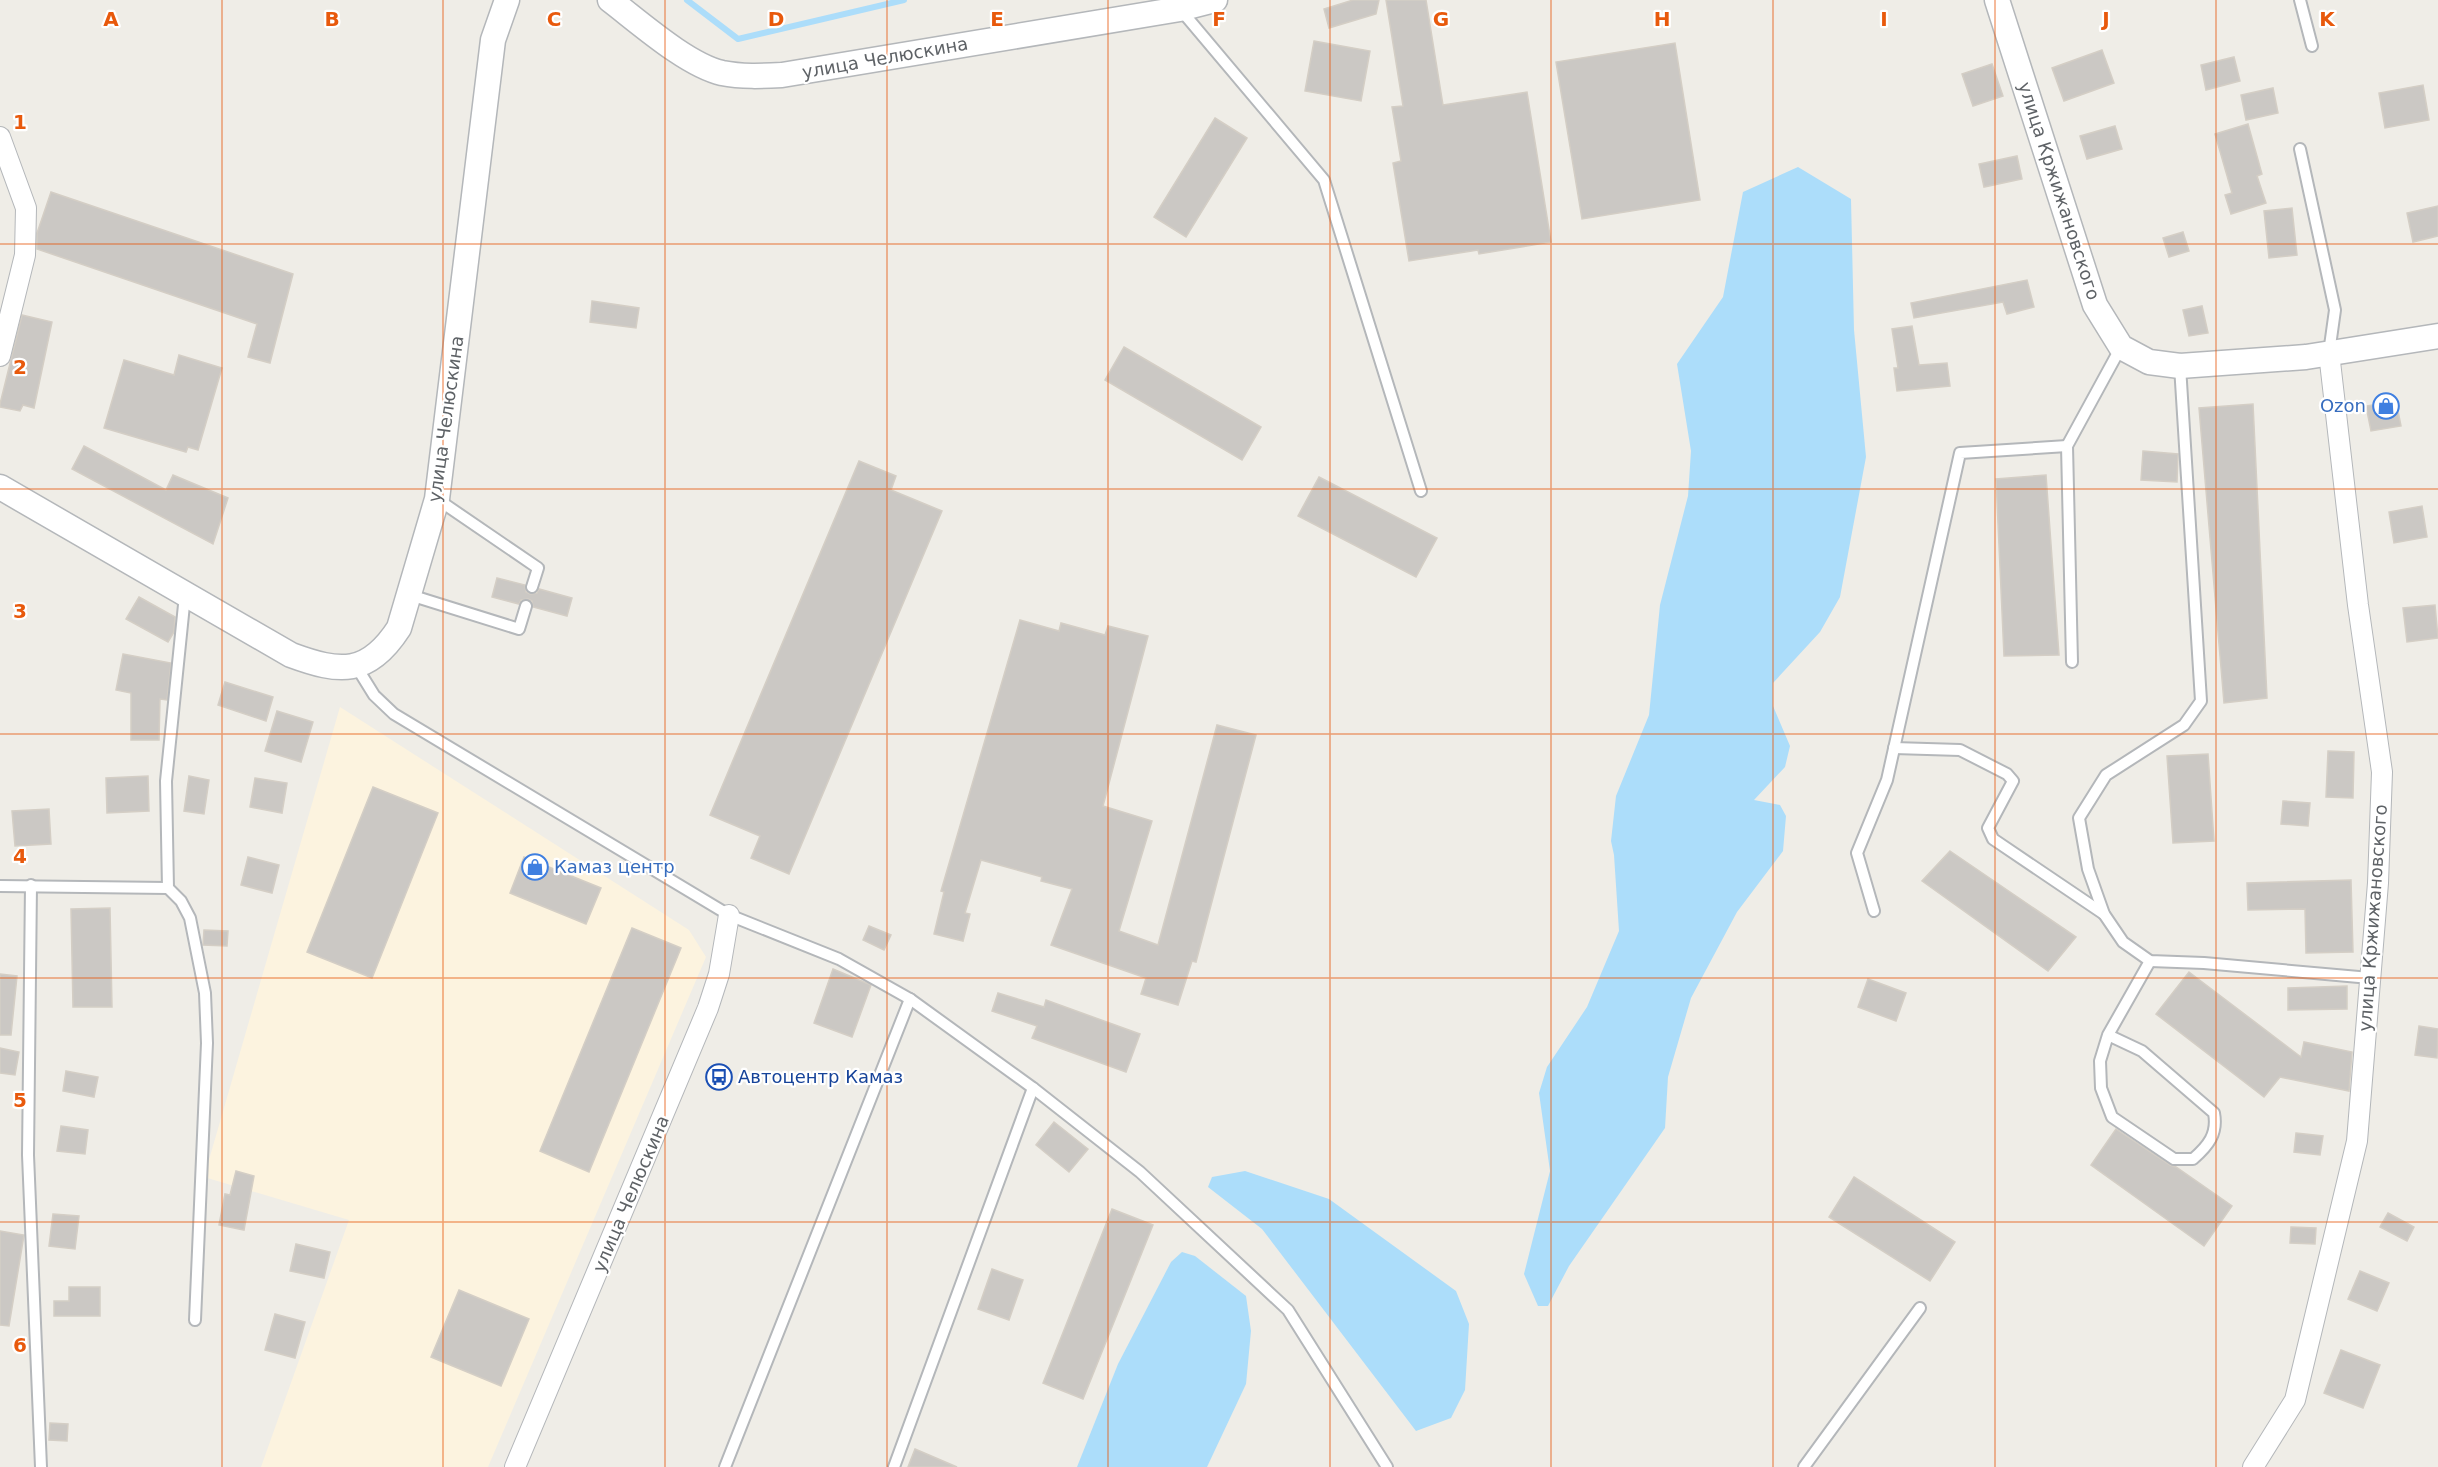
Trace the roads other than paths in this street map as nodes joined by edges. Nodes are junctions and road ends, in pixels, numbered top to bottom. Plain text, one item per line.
1 (507, 0) edge
2 (609, 0) edge
3 (1215, 0) edge
4 (1997, 0) edge
5 (2300, 0) edge
6 (1180, 9) junction
7 (2312, 46) dead end
8 (0, 137) edge
9 (2300, 149) dead end
10 (2438, 336) edge
11 (2121, 347) junction
12 (2329, 353) junction
13 (0, 356) edge
14 (2180, 366) junction
15 (2067, 446) junction
16 (0, 487) edge
17 (1421, 491) dead end
18 (437, 499) junction
19 (532, 587) dead end
20 (185, 592) junction
21 (410, 595) junction
22 (526, 606) dead end
23 (2072, 662) dead end
24 (355, 664) junction
25 (1894, 748) junction
26 (31, 885) junction
27 (0, 886) edge
28 (168, 888) junction
29 (1874, 911) dead end
30 (2104, 914) junction
31 (729, 915) junction
32 (2150, 961) junction
33 (2370, 978) junction
34 (910, 999) junction
35 (2108, 1035) junction
36 (1033, 1088) junction
37 (1920, 1308) dead end
38 (195, 1320) dead end
39 (41, 1467) edge
40 (516, 1467) edge
41 (724, 1467) edge
42 (894, 1467) edge
43 (1387, 1467) edge
44 (1804, 1467) edge
45 (2253, 1467) edge

1 - 18 street, улица Челюскина
2 - 6 street, улица Челюскина
3 - 6 street, улица Челюскина
4 - 11 street, улица Кржижановского
5 - 7 lane
6 - 17 lane
8 - 13 street
9 - 12 lane
10 - 12 street
11 - 14 street
11 - 15 lane
12 - 14 street
12 - 33 street, улица Кржижановского
14 - 30 lane
15 - 23 lane
15 - 25 lane
16 - 20 street, улица Челюскина
18 - 19 lane
18 - 21 street, улица Челюскина
20 - 24 street, улица Челюскина
20 - 28 lane
21 - 22 lane
21 - 24 street, улица Челюскина
24 - 31 lane
25 - 29 lane
25 - 30 lane
26 - 27 lane
26 - 28 lane
26 - 39 lane
28 - 38 lane
30 - 32 lane
31 - 34 lane
31 - 40 street, улица Челюскина
32 - 33 lane
32 - 35 lane
33 - 45 street, улица Кржижановского
34 - 36 lane
34 - 41 lane
35 - 35 lane
36 - 42 lane
36 - 43 lane
37 - 44 lane

